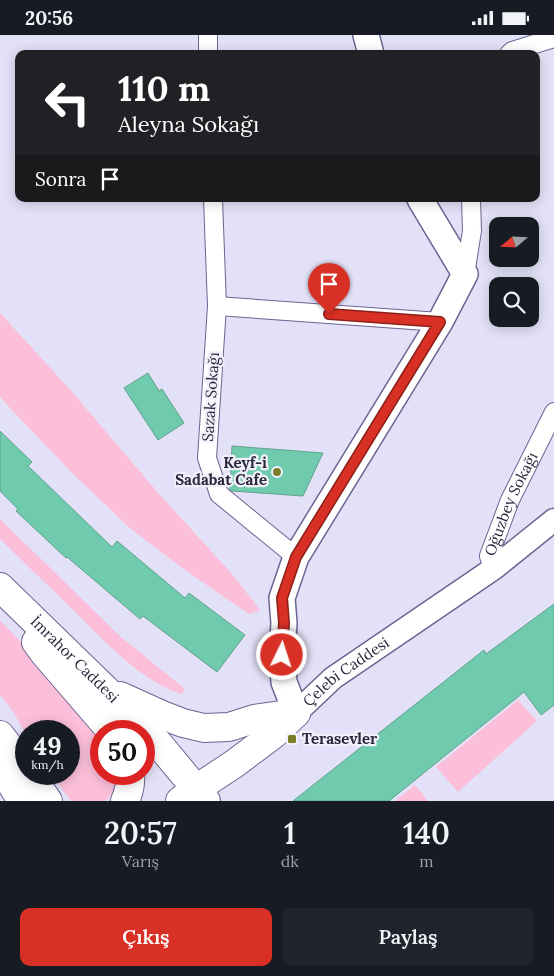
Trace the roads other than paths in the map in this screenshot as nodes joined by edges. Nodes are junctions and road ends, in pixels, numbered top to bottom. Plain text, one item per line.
1 (208, 35) edge
2 (366, 35) edge
3 (554, 37) edge
4 (208, 50) edge
5 (370, 50) edge
6 (515, 50) edge
7 (214, 202) edge
8 (422, 202) edge
9 (471, 202) edge
10 (465, 274) junction
11 (217, 306) junction
12 (440, 322) junction
13 (554, 412) edge
14 (554, 520) edge
15 (554, 536) edge
16 (296, 557) junction
17 (497, 574) junction
18 (0, 588) edge
19 (107, 691) junction
20 (296, 713) junction
21 (102, 720) edge
22 (0, 735) edge
23 (15, 755) edge
24 (0, 766) edge
25 (37, 785) edge
26 (130, 785) edge
27 (194, 797) edge
28 (22, 801) edge
29 (48, 801) edge
30 (125, 801) edge

1 - 4 street
2 - 5 main road
3 - 6 street
7 - 11 street, Sazak Sokağı
8 - 10 main road
9 - 10 street
10 - 12 main road
11 - 12 street
11 - 16 street, Sazak Sokağı
12 - 16 main road
13 - 17 street, Oğuzbey Sokağı
14 - 17 street, Çelebi Caddesi
15 - 17 street, Çelebi Caddesi
16 - 20 main road
17 - 20 street, Çelebi Caddesi
18 - 19 main road, İmrahor Caddesi
18 - 21 main road
19 - 20 main road
19 - 27 main road, İmrahor Caddesi
20 - 27 main road
22 - 23 main road
24 - 28 main road
25 - 29 main road
26 - 30 main road

